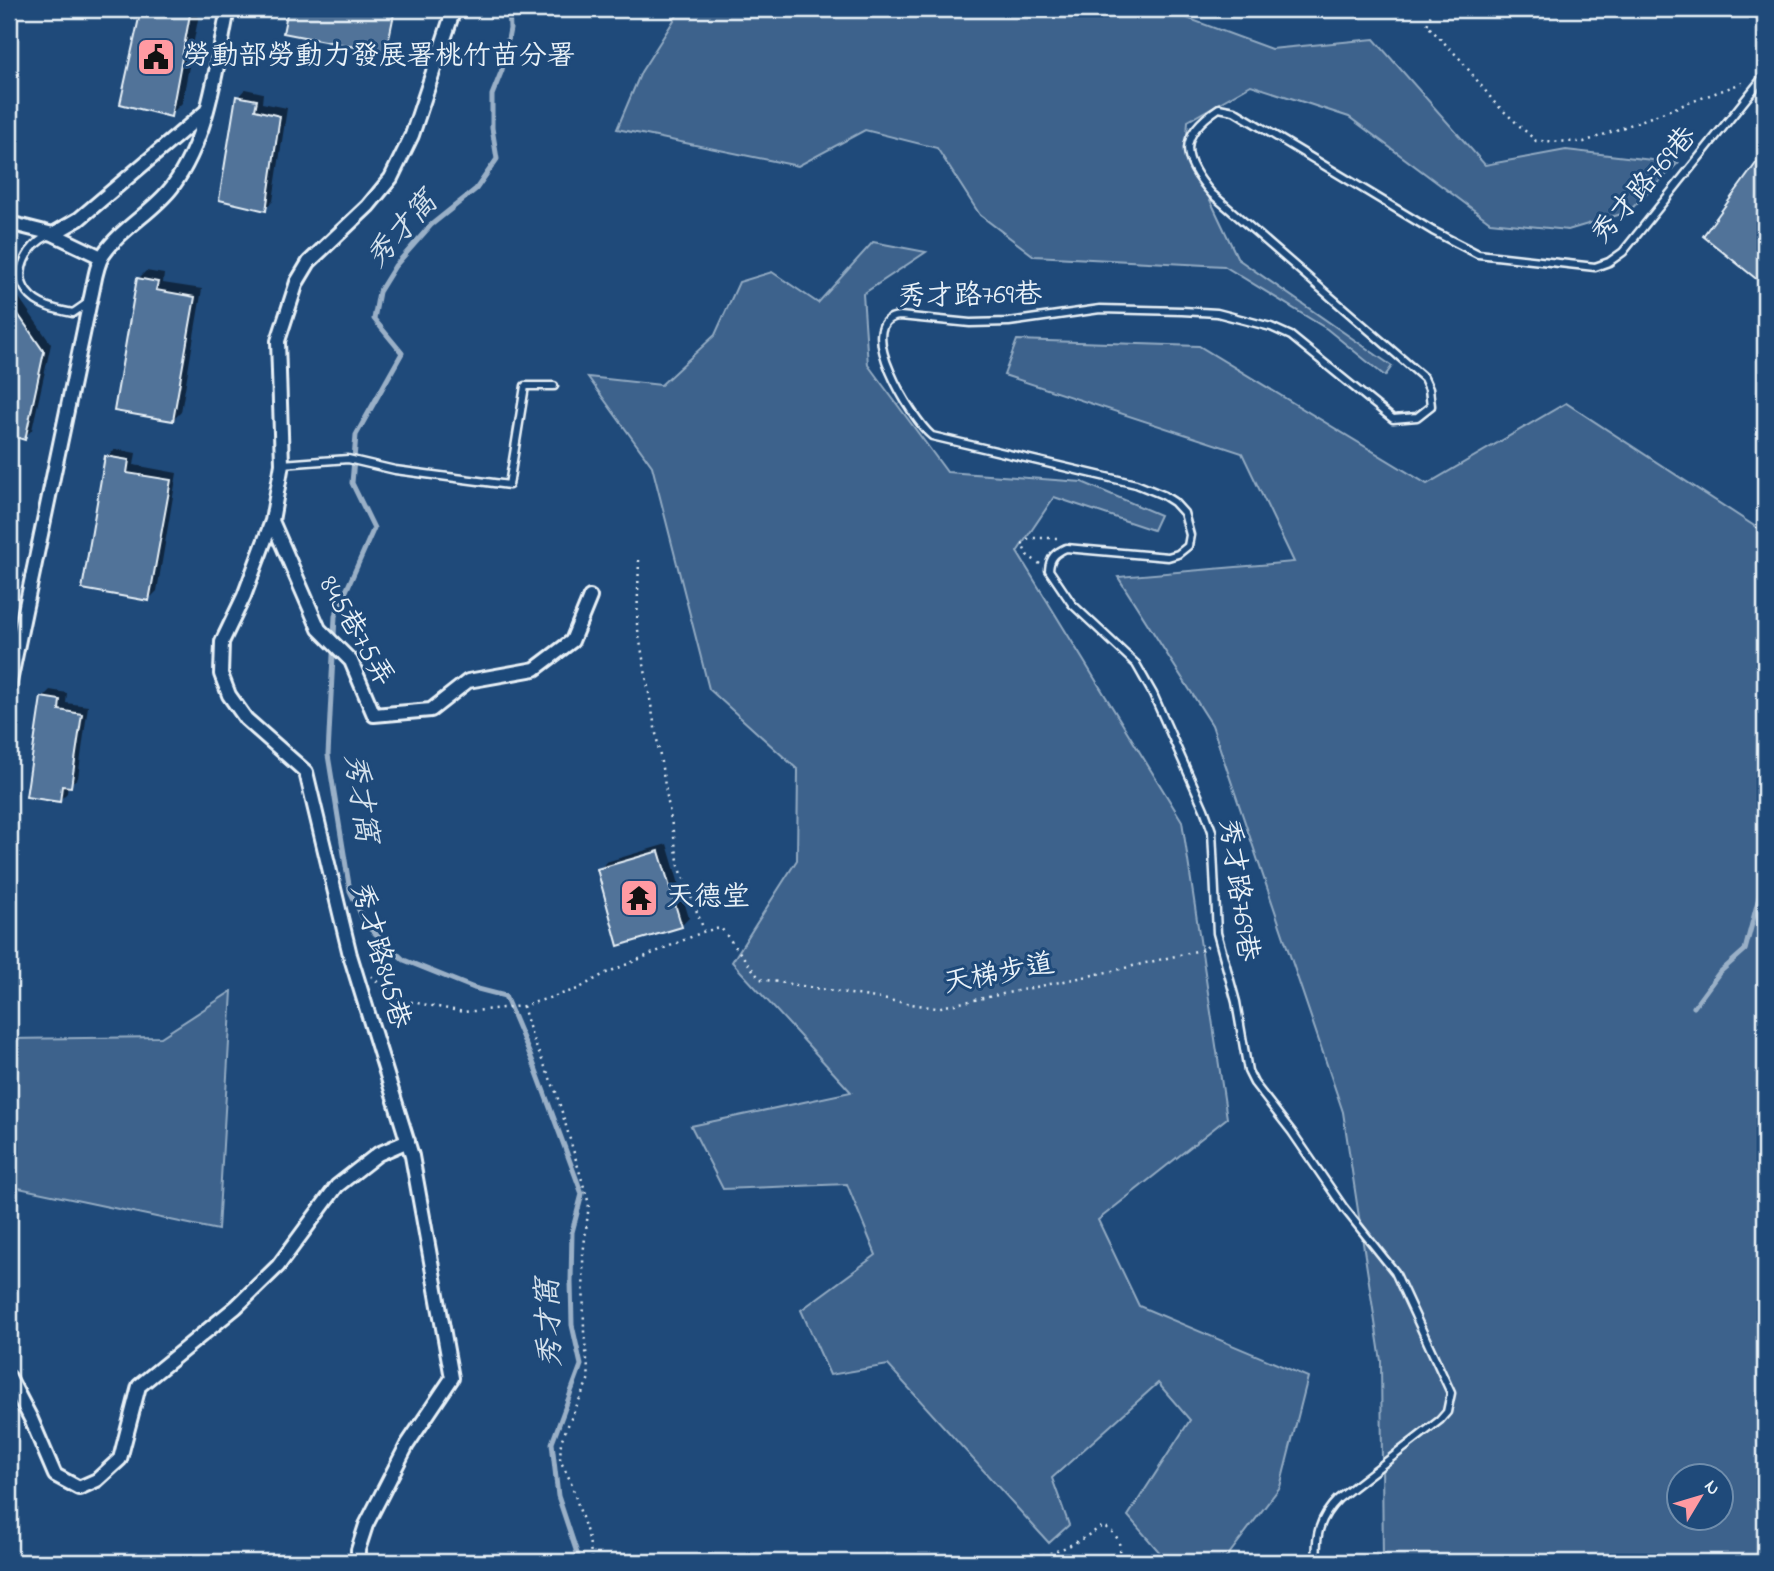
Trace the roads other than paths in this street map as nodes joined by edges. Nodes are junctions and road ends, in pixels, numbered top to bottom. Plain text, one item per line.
1 (228, 9) edge
2 (454, 9) edge
3 (1765, 75) edge
4 (205, 112) junction
5 (9, 223) edge
6 (53, 233) junction
7 (101, 257) junction
8 (90, 301) junction
9 (554, 386) dead end
10 (282, 464) junction
11 (271, 521) junction
12 (590, 597) dead end
13 (9, 687) edge
14 (408, 1141) junction
15 (9, 1377) edge
16 (358, 1562) edge
17 (1317, 1562) edge

1 - 4 street
2 - 10 street, 秀才路845巷
3 - 17 lane, 秀才路769巷
4 - 6 street
4 - 7 street
5 - 6 street
6 - 7 street
6 - 8 lane
7 - 8 street
8 - 13 street
9 - 10 lane
10 - 11 street, 秀才路845巷
11 - 12 street, 845巷75弄
11 - 14 street, 秀才路845巷
14 - 15 street
14 - 16 street, 秀才路845巷

